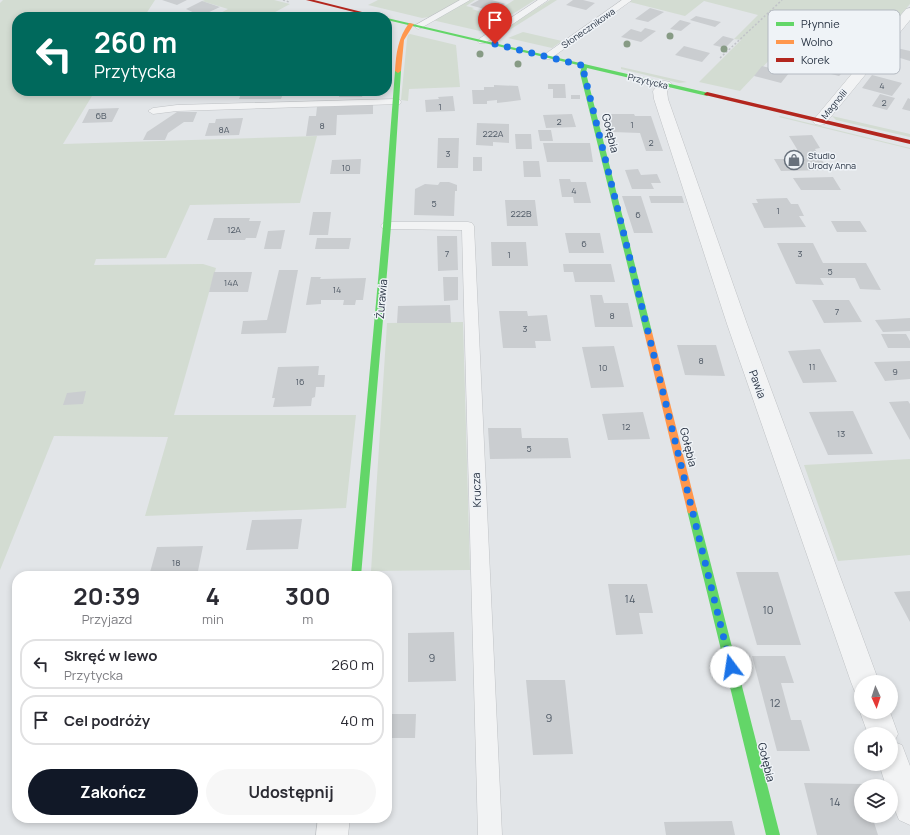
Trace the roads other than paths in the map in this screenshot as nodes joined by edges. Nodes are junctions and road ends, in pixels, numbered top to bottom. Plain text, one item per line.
1 (308, 0) edge
2 (466, 0) edge
3 (544, 0) edge
4 (628, 0) edge
5 (359, 12) edge
6 (910, 12) edge
7 (392, 20) edge
8 (900, 24) edge
9 (414, 25) junction
10 (482, 41) junction
11 (547, 57) junction
12 (585, 66) junction
13 (859, 74) edge
14 (665, 84) junction
15 (396, 102) junction
16 (153, 111) dead end
17 (820, 121) junction
18 (910, 142) edge
19 (387, 226) junction
20 (356, 571) edge
21 (862, 675) edge
22 (896, 771) edge
23 (910, 810) edge
24 (333, 823) edge
25 (332, 835) edge
26 (490, 835) edge
27 (773, 835) edge

1 - 5 street
2 - 9 lane
3 - 10 lane
4 - 11 lane, Słonecznikowa
6 - 8 street, Magnolii
7 - 9 street, Przytycka
9 - 10 street, Przytycka
9 - 15 street, Żurawia
10 - 11 street, Przytycka
11 - 12 street, Przytycka
12 - 14 street, Przytycka
12 - 27 street, Gołębia
13 - 17 street, Magnolii
14 - 17 street, Przytycka
14 - 21 street, Pawia
15 - 16 lane
15 - 19 street, Żurawia
17 - 18 street, Przytycka
19 - 20 street, Żurawia
19 - 26 lane, Krucza
22 - 23 street
24 - 25 street

